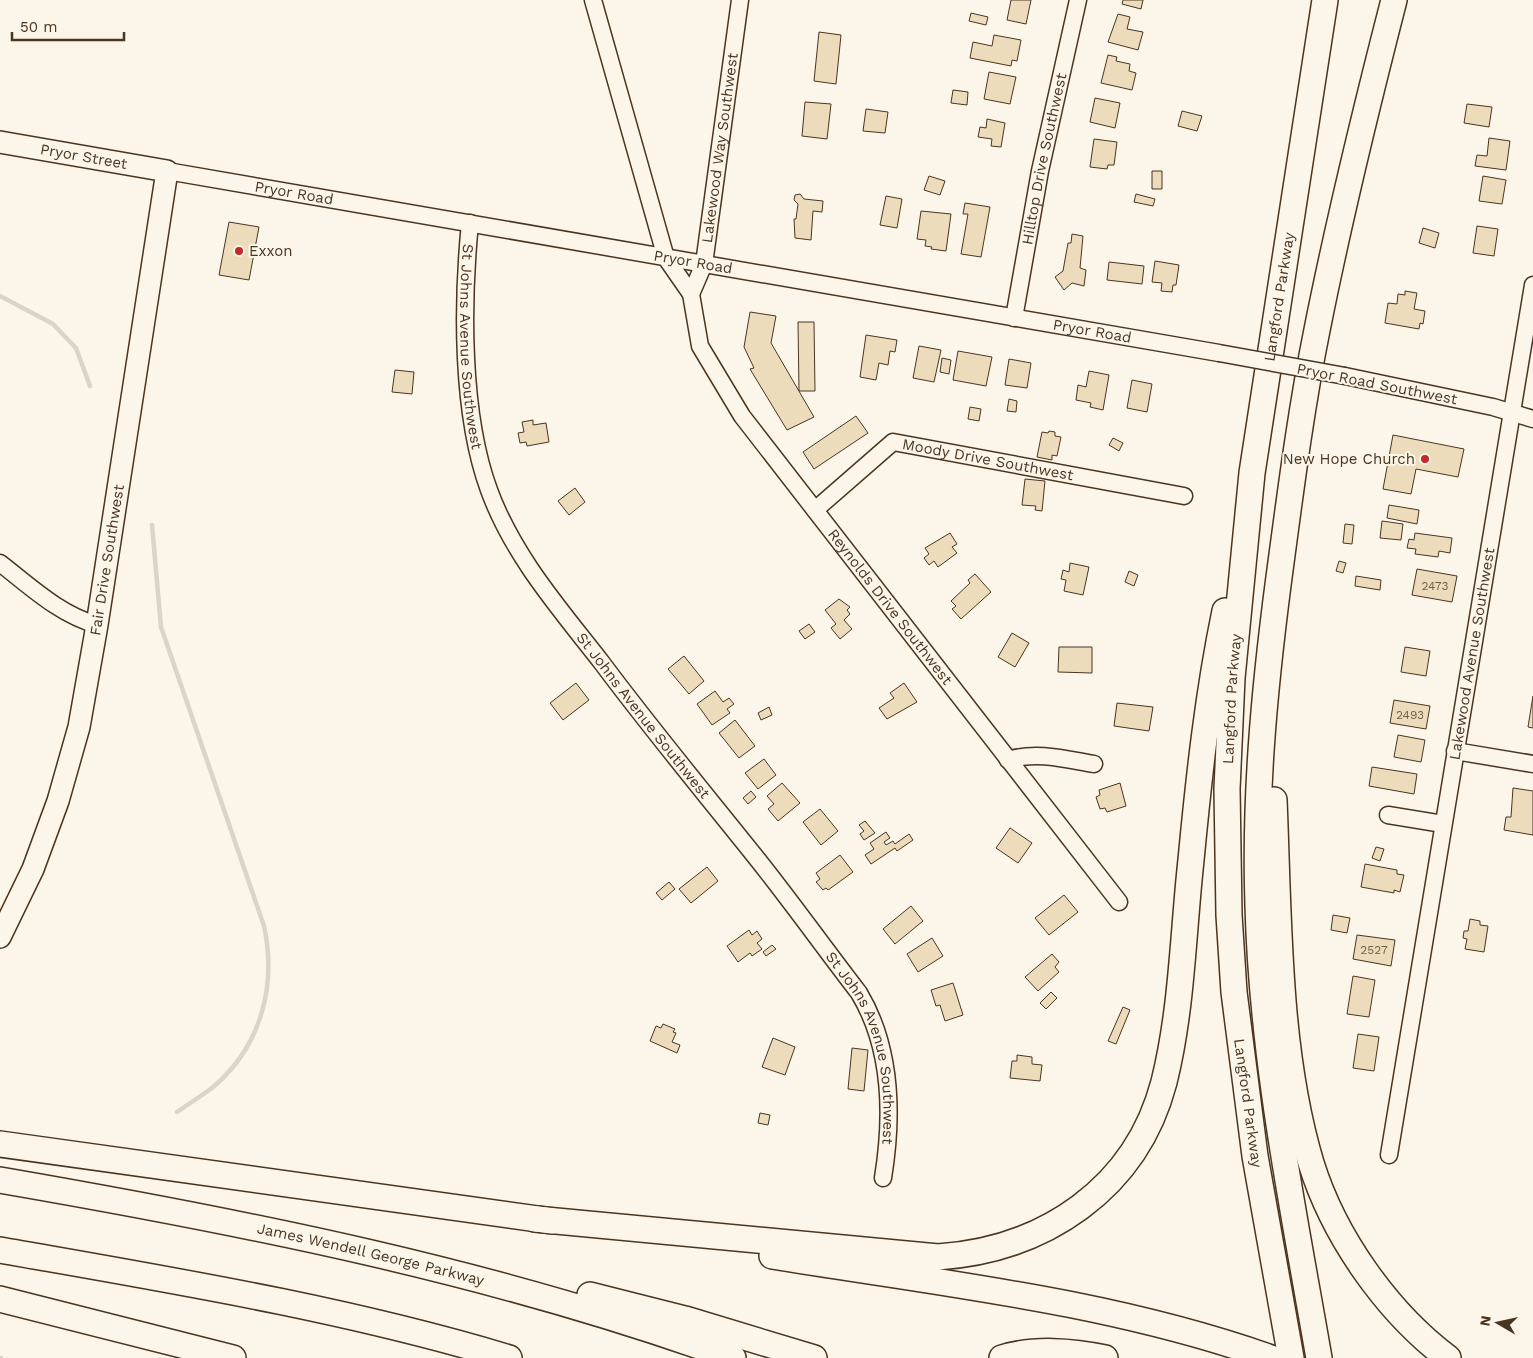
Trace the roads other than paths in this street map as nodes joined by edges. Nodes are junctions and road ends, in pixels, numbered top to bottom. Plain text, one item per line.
1 (593, 0) edge
2 (740, 0) edge
3 (1078, 0) edge
4 (1325, 0) edge
5 (1394, 0) edge
6 (0, 142) edge
7 (167, 171) junction
8 (470, 223) junction
9 (666, 258) junction
10 (704, 264) junction
11 (1533, 285) edge
12 (691, 294) junction
13 (1014, 318) junction
14 (1219, 353) joint
15 (1525, 415) edge
16 (1252, 473) junction
17 (1184, 496) dead end
18 (815, 510) junction
19 (0, 563) edge
20 (97, 625) junction
21 (1267, 665) junction
22 (1456, 751) junction
23 (1008, 760) junction
24 (1094, 764) dead end
25 (1533, 764) edge
26 (1388, 815) dead end
27 (1443, 824) junction
28 (1119, 902) dead end
29 (0, 937) edge
30 (0, 1144) edge
31 (1389, 1155) dead end
32 (883, 1178) dead end
33 (0, 1180) edge
34 (535, 1218) junction
35 (0, 1250) edge
36 (362, 1250) junction
37 (0, 1299) edge
38 (233, 1358) edge
39 (509, 1358) edge
40 (733, 1358) edge
41 (814, 1358) edge
42 (1002, 1358) edge
43 (1105, 1358) edge
44 (1271, 1358) edge
45 (1291, 1358) edge
46 (1319, 1358) edge
47 (1448, 1358) edge

1 - 9 street
2 - 10 street, Lakewood Way Southwest
3 - 13 street, Hilltop Drive Southwest
4 - 16 highway, Langford Parkway
5 - 21 highway, Langford Parkway
6 - 7 main road, Pryor Street
7 - 8 street, Pryor Road
7 - 20 main road, Fair Drive Southwest
8 - 9 street, Pryor Road
8 - 32 street, St Johns Avenue Southwest
9 - 10 street, Pryor Road
9 - 12 street
10 - 12 street, Lakewood Way Southwest
10 - 13 street, Pryor Road
11 - 15 street, Lakewood Avenue Southwest
12 - 18 street, Reynolds Drive Southwest
13 - 14 street, Pryor Road
14 - 15 street, Pryor Road Southwest, bridge
15 - 22 street, Lakewood Avenue Southwest
16 - 34 highway
16 - 45 highway, Langford Parkway
17 - 18 street, Moody Drive Southwest
18 - 23 street, Reynolds Drive Southwest
19 - 20 street
20 - 29 main road, Fair Drive Southwest
21 - 46 highway, Langford Parkway
21 - 47 highway
22 - 25 street
22 - 27 street, Lakewood Avenue Southwest
23 - 24 street
23 - 28 street, Reynolds Drive Southwest
26 - 27 street
27 - 31 street, Lakewood Avenue Southwest
30 - 34 highway
33 - 36 highway, James Wendell George Parkway
34 - 44 highway
35 - 39 highway
36 - 40 highway, James Wendell George Parkway
36 - 41 highway
37 - 38 highway
42 - 43 highway

